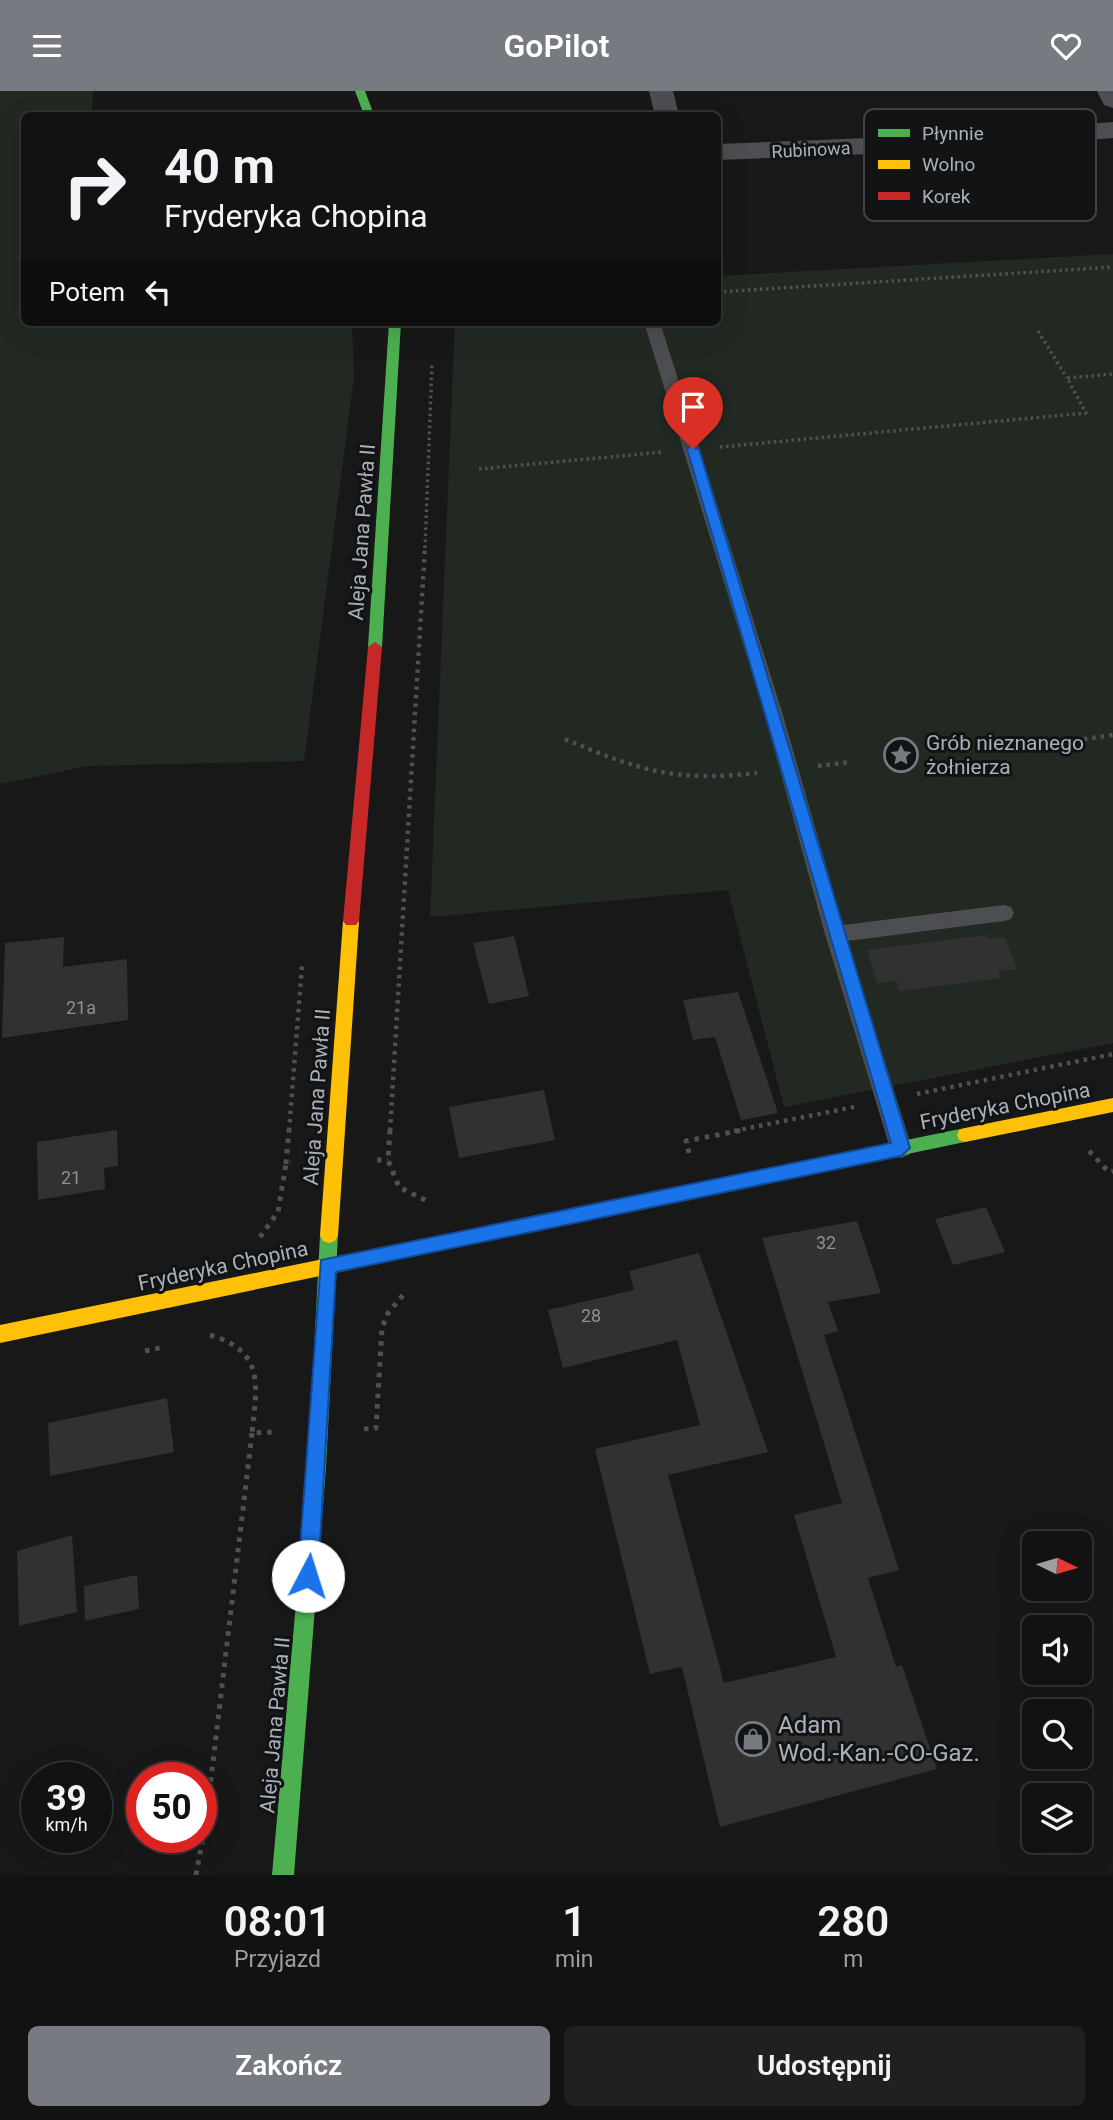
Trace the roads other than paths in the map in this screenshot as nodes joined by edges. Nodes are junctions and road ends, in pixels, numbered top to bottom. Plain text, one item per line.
1 (359, 91) edge
2 (661, 91) edge
3 (1109, 91) edge
4 (1113, 100) edge
5 (368, 112) edge
6 (666, 112) edge
7 (864, 146) edge
8 (721, 152) edge
9 (395, 326) edge
10 (653, 326) edge
11 (1004, 913) dead end
12 (835, 934) junction
13 (1113, 1105) edge
14 (901, 1148) junction
15 (328, 1265) junction
16 (0, 1334) edge
17 (283, 1875) edge

1 - 5 main road
2 - 6 street
3 - 4 street
7 - 8 street, Rubinowa
9 - 15 main road, Aleja Jana Pawła II
10 - 12 lane
11 - 12 lane
12 - 14 lane
13 - 14 main road, Fryderyka Chopina
14 - 15 main road, Fryderyka Chopina
15 - 16 main road, Fryderyka Chopina
15 - 17 main road, Aleja Jana Pawła II

